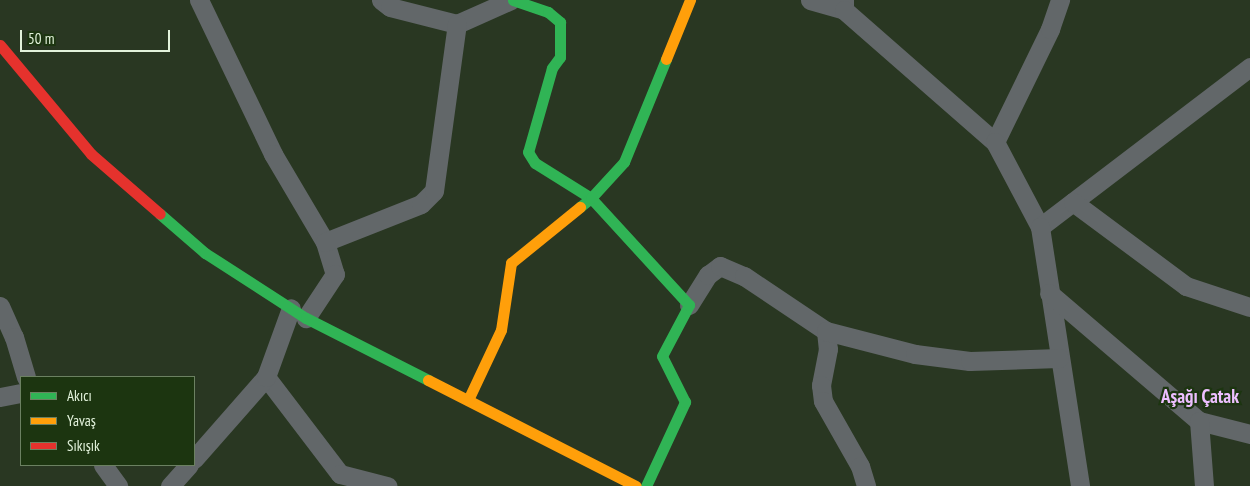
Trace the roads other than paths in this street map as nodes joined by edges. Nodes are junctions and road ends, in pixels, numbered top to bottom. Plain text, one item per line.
1 (199, 0) edge
2 (381, 0) edge
3 (512, 0) edge
4 (690, 0) edge
5 (810, 0) edge
6 (1060, 0) edge
7 (844, 5) edge
8 (457, 24) junction
9 (0, 44) edge
10 (1250, 67) edge
11 (0, 68) edge
12 (22, 71) junction
13 (995, 142) junction
14 (591, 198) junction
15 (1073, 202) junction
16 (1040, 227) junction
17 (325, 242) junction
18 (1050, 293) junction
19 (689, 305) junction
20 (0, 306) edge
21 (1250, 307) edge
22 (299, 313) junction
23 (826, 331) junction
24 (1059, 358) junction
25 (26, 376) edge
26 (266, 377) junction
27 (20, 393) edge
28 (0, 397) edge
29 (468, 400) junction
30 (1199, 421) junction
31 (1250, 434) edge
32 (195, 458) edge
33 (104, 466) edge
34 (188, 466) edge
35 (118, 486) edge
36 (170, 486) edge
37 (387, 486) edge
38 (636, 486) edge
39 (646, 486) edge
40 (866, 486) edge
41 (1080, 486) edge
42 (1204, 486) edge

1 - 17 street
2 - 8 street
3 - 8 street
3 - 14 street
4 - 14 street
5 - 7 street
6 - 13 street
7 - 13 street
8 - 17 street
9 - 12 street
10 - 15 street
11 - 12 street
12 - 22 street
13 - 16 street
14 - 19 street
14 - 29 street
15 - 16 street
15 - 21 street
16 - 18 street
17 - 22 street
18 - 24 street
18 - 30 street
19 - 23 street
19 - 39 street
20 - 25 street
22 - 26 street
22 - 29 street
23 - 24 street
23 - 40 street
24 - 41 street
26 - 32 street
26 - 37 street
27 - 28 street
29 - 38 street
30 - 31 street
30 - 42 street
33 - 35 street
34 - 36 street

